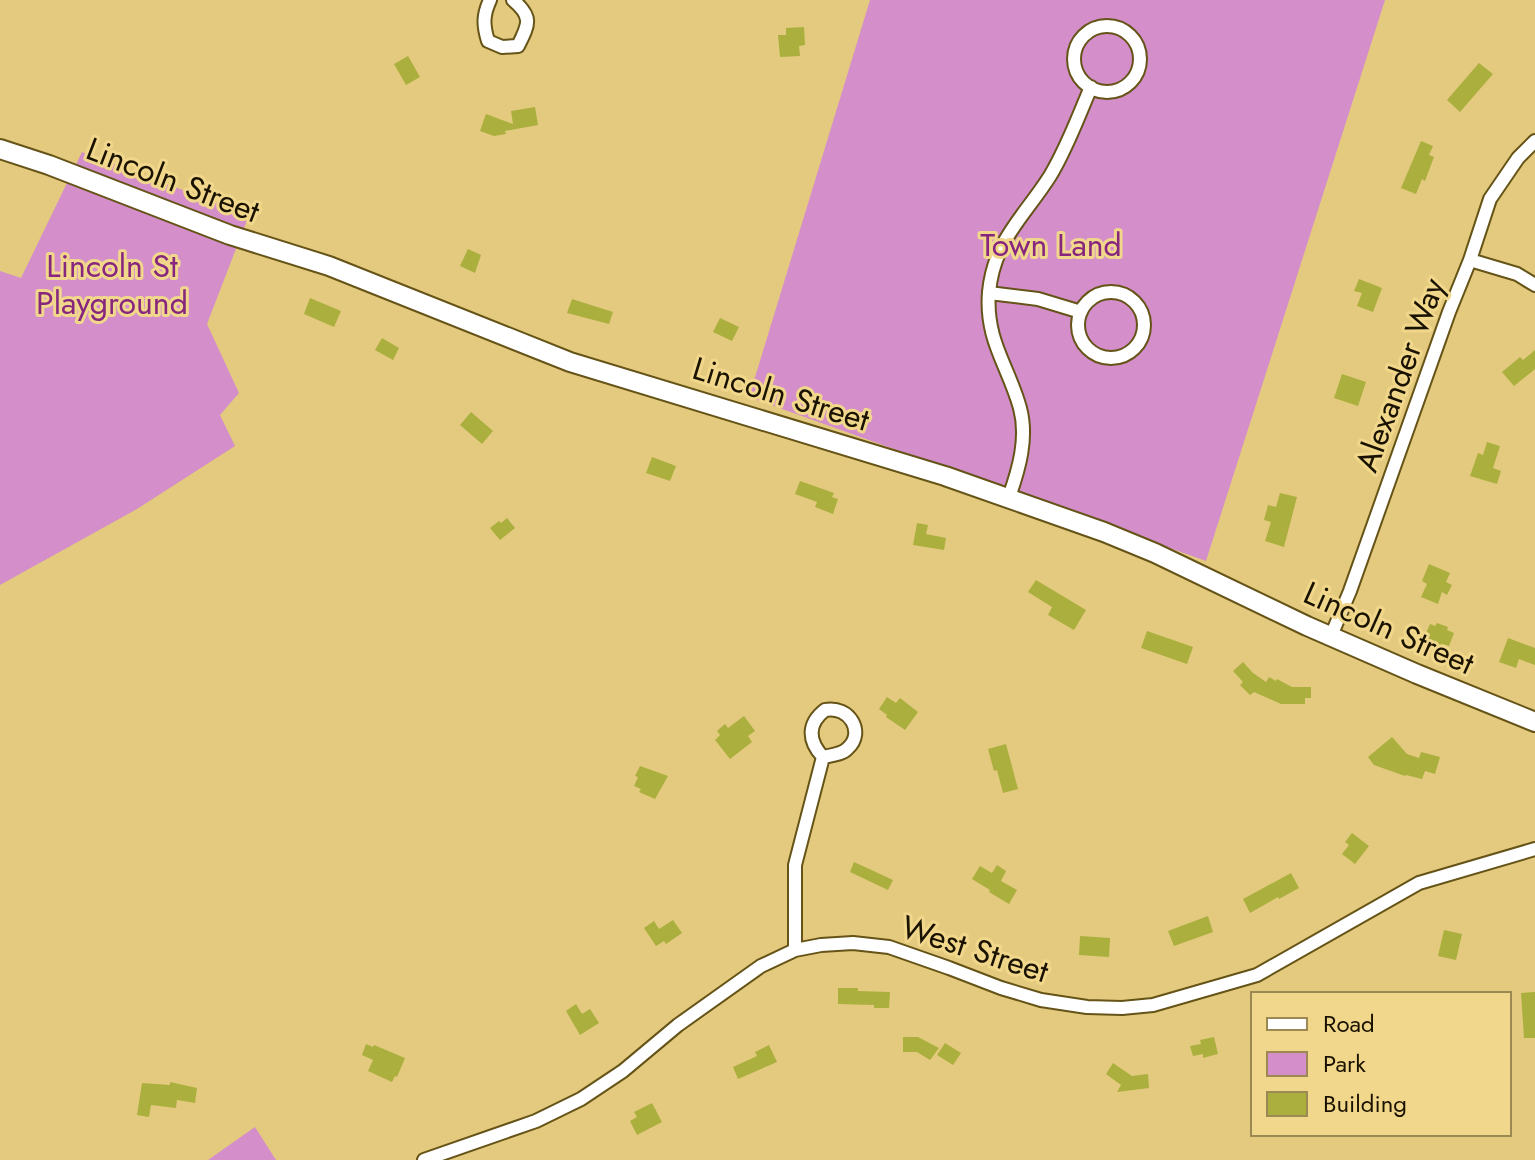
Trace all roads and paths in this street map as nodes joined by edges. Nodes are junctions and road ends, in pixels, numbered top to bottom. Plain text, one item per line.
1 (490, 0) edge
2 (513, 0) edge
3 (1091, 87) junction
4 (1535, 141) edge
5 (0, 149) edge
6 (1470, 260) junction
7 (1535, 285) edge
8 (989, 293) junction
9 (1081, 312) junction
10 (1009, 497) junction
11 (1331, 636) junction
12 (1535, 722) edge
13 (823, 757) dead end
14 (1535, 849) edge
15 (795, 950) junction
16 (424, 1160) edge

1 - 2 street
3 - 3 street
3 - 8 street
4 - 6 street, Alexander Way
5 - 10 main road, Lincoln Street
6 - 7 street
6 - 11 street, Alexander Way
8 - 9 street
8 - 10 street
9 - 9 street
10 - 11 main road, Lincoln Street
11 - 12 main road, Lincoln Street
13 - 15 street
14 - 15 street, West Street
15 - 16 street, West Street

